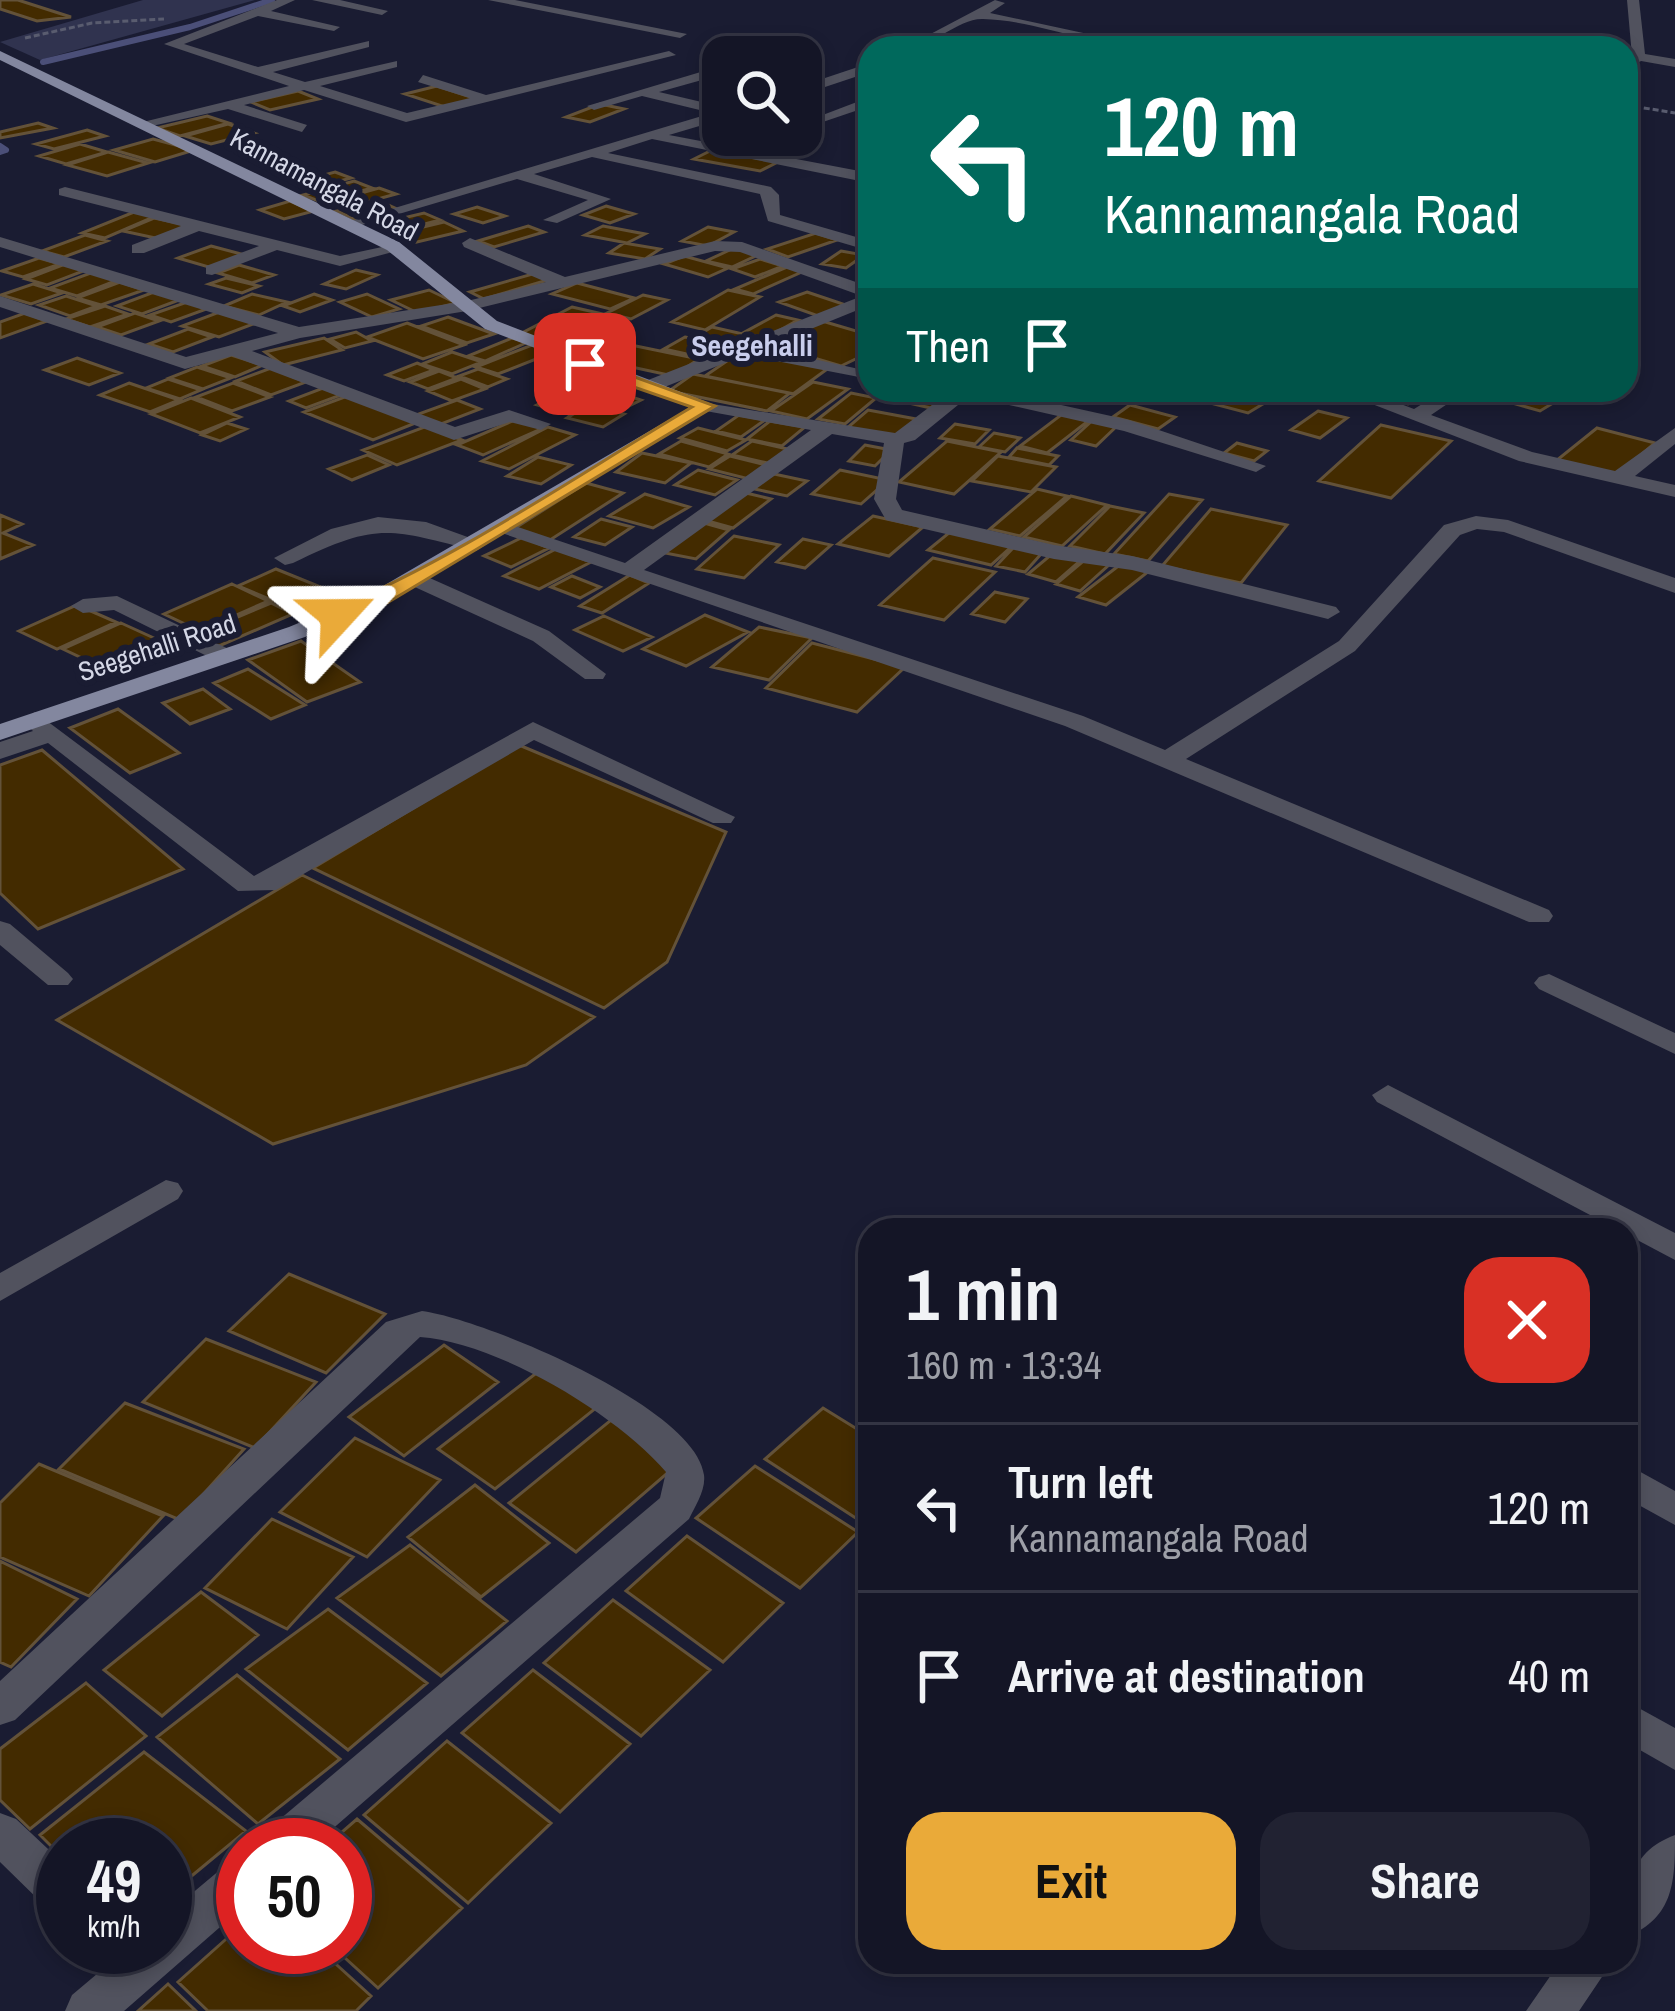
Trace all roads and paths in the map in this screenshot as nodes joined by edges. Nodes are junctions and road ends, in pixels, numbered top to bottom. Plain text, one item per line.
1 (289, 0) edge
2 (318, 0) edge
3 (494, 0) edge
4 (1004, 0) edge
5 (1633, 0) edge
6 (382, 10) dead end
7 (256, 12) junction
8 (987, 16) dead end
9 (177, 17) dead end
10 (334, 26) dead end
11 (680, 34) dead end
12 (934, 36) edge
13 (1086, 36) edge
14 (1632, 36) edge
15 (23, 39) dead end
16 (364, 44) dead end
17 (669, 55) dead end
18 (4, 59) edge
19 (1638, 61) edge
20 (1675, 62) edge
21 (392, 64) dead end
22 (255, 72) junction
23 (702, 76) edge
24 (858, 78) edge
25 (423, 80) dead end
26 (822, 86) edge
27 (301, 87) junction
28 (642, 92) junction
29 (702, 94) edge
30 (487, 100) junction
31 (681, 101) junction
32 (858, 104) edge
33 (229, 105) junction
34 (595, 106) dead end
35 (702, 106) edge
36 (1638, 107) edge
37 (1675, 113) edge
38 (822, 118) edge
39 (702, 119) edge
40 (148, 125) junction
41 (302, 128) dead end
42 (652, 136) junction
43 (592, 154) junction
44 (519, 175) junction
45 (858, 176) edge
46 (65, 192) dead end
47 (551, 220) dead end
48 (349, 224) junction
49 (198, 225) junction
50 (0, 242) edge
51 (858, 242) edge
52 (470, 243) dead end
53 (274, 244) junction
54 (138, 249) dead end
55 (396, 249) junction
56 (212, 270) dead end
57 (562, 282) junction
58 (858, 292) edge
59 (245, 295) dead end
60 (0, 301) edge
61 (858, 301) edge
62 (467, 306) junction
63 (216, 307) junction
64 (298, 333) junction
65 (744, 349) junction
66 (237, 352) junction
67 (858, 374) edge
68 (650, 386) junction
69 (951, 402) edge
70 (1020, 402) edge
71 (1378, 402) edge
72 (1439, 402) edge
73 (706, 406) junction
74 (1416, 416) junction
75 (541, 424) dead end
76 (829, 428) junction
77 (1675, 434) edge
78 (895, 439) junction
79 (1256, 466) dead end
80 (1618, 478) junction
81 (1675, 491) edge
82 (501, 529) junction
83 (476, 544) junction
84 (285, 558) dead end
85 (628, 571) junction
86 (414, 578) junction
87 (1675, 586) edge
88 (83, 606) dead end
89 (1328, 612) dead end
90 (225, 656) junction
91 (594, 674) dead end
92 (43, 726) junction
93 (0, 732) edge
94 (0, 752) edge
95 (1167, 760) junction
96 (722, 817) dead end
97 (1539, 916) dead end
98 (0, 930) edge
99 (58, 979) dead end
100 (1549, 983) dead end
101 (1675, 1045) edge
102 (1388, 1095) dead end
103 (166, 1190) dead end
104 (1619, 1218) edge
105 (1638, 1228) edge
106 (1675, 1248) edge
107 (0, 1289) edge
108 (1638, 1487) edge
109 (1675, 1510) edge
110 (0, 1707) edge
111 (1638, 1727) edge
112 (1675, 1751) edge
113 (313, 1818) edge
114 (0, 1833) edge
115 (1675, 1855) edge
116 (36, 1867) edge
117 (216, 1900) edge
118 (1638, 1901) edge
119 (192, 1918) edge
120 (125, 1974) edge
121 (1579, 1974) edge
122 (89, 2011) edge
123 (1550, 2011) edge

1 - 7 street
2 - 6 street
3 - 11 street
4 - 12 street
5 - 14 street
7 - 10 street
7 - 22 street
8 - 13 street
9 - 15 path
16 - 22 street
17 - 30 street
18 - 40 main road, Kannamangala Road
19 - 20 street
21 - 27 street
22 - 27 street
23 - 28 street
24 - 26 street
25 - 30 street
27 - 30 street
27 - 33 street
28 - 31 street
28 - 34 street
29 - 31 street
31 - 35 street
32 - 38 street
33 - 40 street
33 - 41 street
36 - 37 path
39 - 42 street
40 - 48 main road, Kannamangala Road
42 - 43 street
42 - 45 street
43 - 44 street
43 - 51 street
44 - 47 street
44 - 48 street
46 - 49 street
48 - 55 main road, Kannamangala Road
49 - 53 street
49 - 54 street
50 - 63 street
52 - 57 street
53 - 55 street
53 - 56 street
55 - 62 main road, Kannamangala Road
57 - 58 street
57 - 62 street
59 - 63 street
60 - 66 street
61 - 65 street
62 - 64 street
62 - 68 main road, Kannamangala Road
63 - 64 street
64 - 66 street
65 - 67 street
65 - 68 street
66 - 75 street
68 - 73 main road, Kannamangala Road
69 - 78 street
70 - 79 street
71 - 74 street
72 - 74 street
73 - 76 street, Kannamangala Road
73 - 82 main road, Seegehalli Road
74 - 80 street
76 - 78 street, Kannamangala Road
76 - 85 street
77 - 80 street
78 - 89 street
80 - 81 street
82 - 83 main road, Seegehalli Road
82 - 85 street
83 - 84 street
83 - 86 main road, Seegehalli Road
85 - 95 street
86 - 90 main road, Seegehalli Road
86 - 91 street
87 - 95 street
88 - 90 street
90 - 92 main road, Seegehalli Road
92 - 93 main road, Seegehalli Road
92 - 94 street
92 - 96 street
95 - 97 street
98 - 99 street
100 - 101 street
102 - 104 street
103 - 107 street
105 - 106 street
108 - 109 street
110 - 113 street
111 - 112 street
114 - 116 street
115 - 118 street
117 - 119 street
120 - 122 street
121 - 123 street

